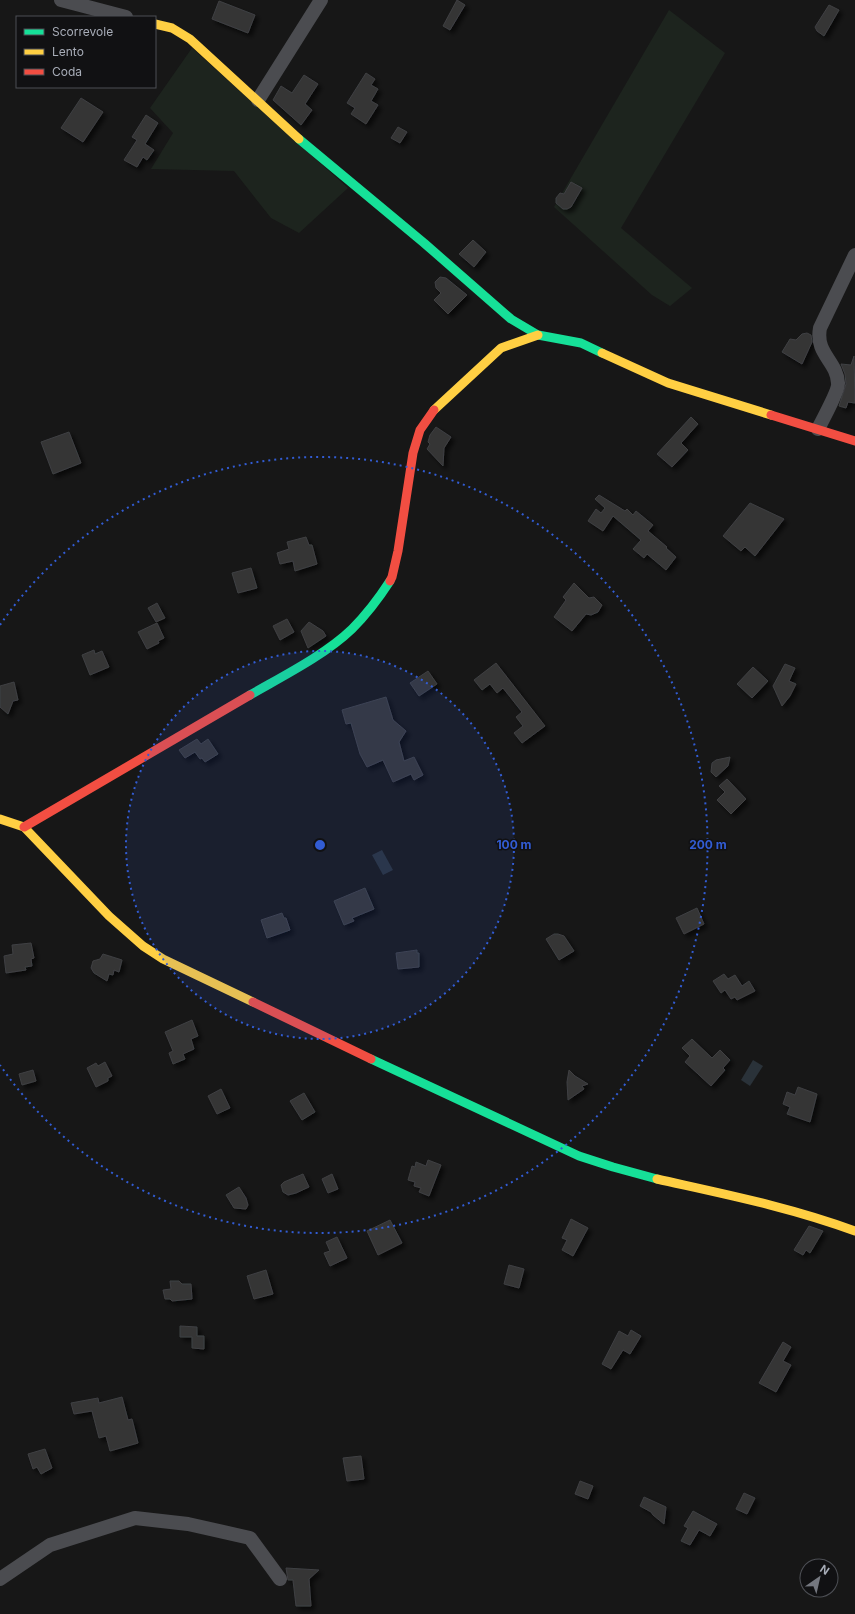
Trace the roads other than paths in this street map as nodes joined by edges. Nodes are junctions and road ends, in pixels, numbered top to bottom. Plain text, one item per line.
1 (61, 0) edge
2 (321, 0) edge
3 (122, 16) edge
4 (156, 24) edge
5 (258, 100) junction
6 (855, 255) edge
7 (538, 335) junction
8 (818, 429) junction
9 (855, 441) edge
10 (0, 819) edge
11 (24, 827) junction
12 (855, 1231) edge
13 (0, 1579) edge
14 (280, 1579) dead end

1 - 3 street
2 - 5 street
4 - 5 street
5 - 7 street
6 - 8 street
7 - 8 street
7 - 11 street
8 - 9 street
10 - 11 street
11 - 12 street
13 - 14 street

